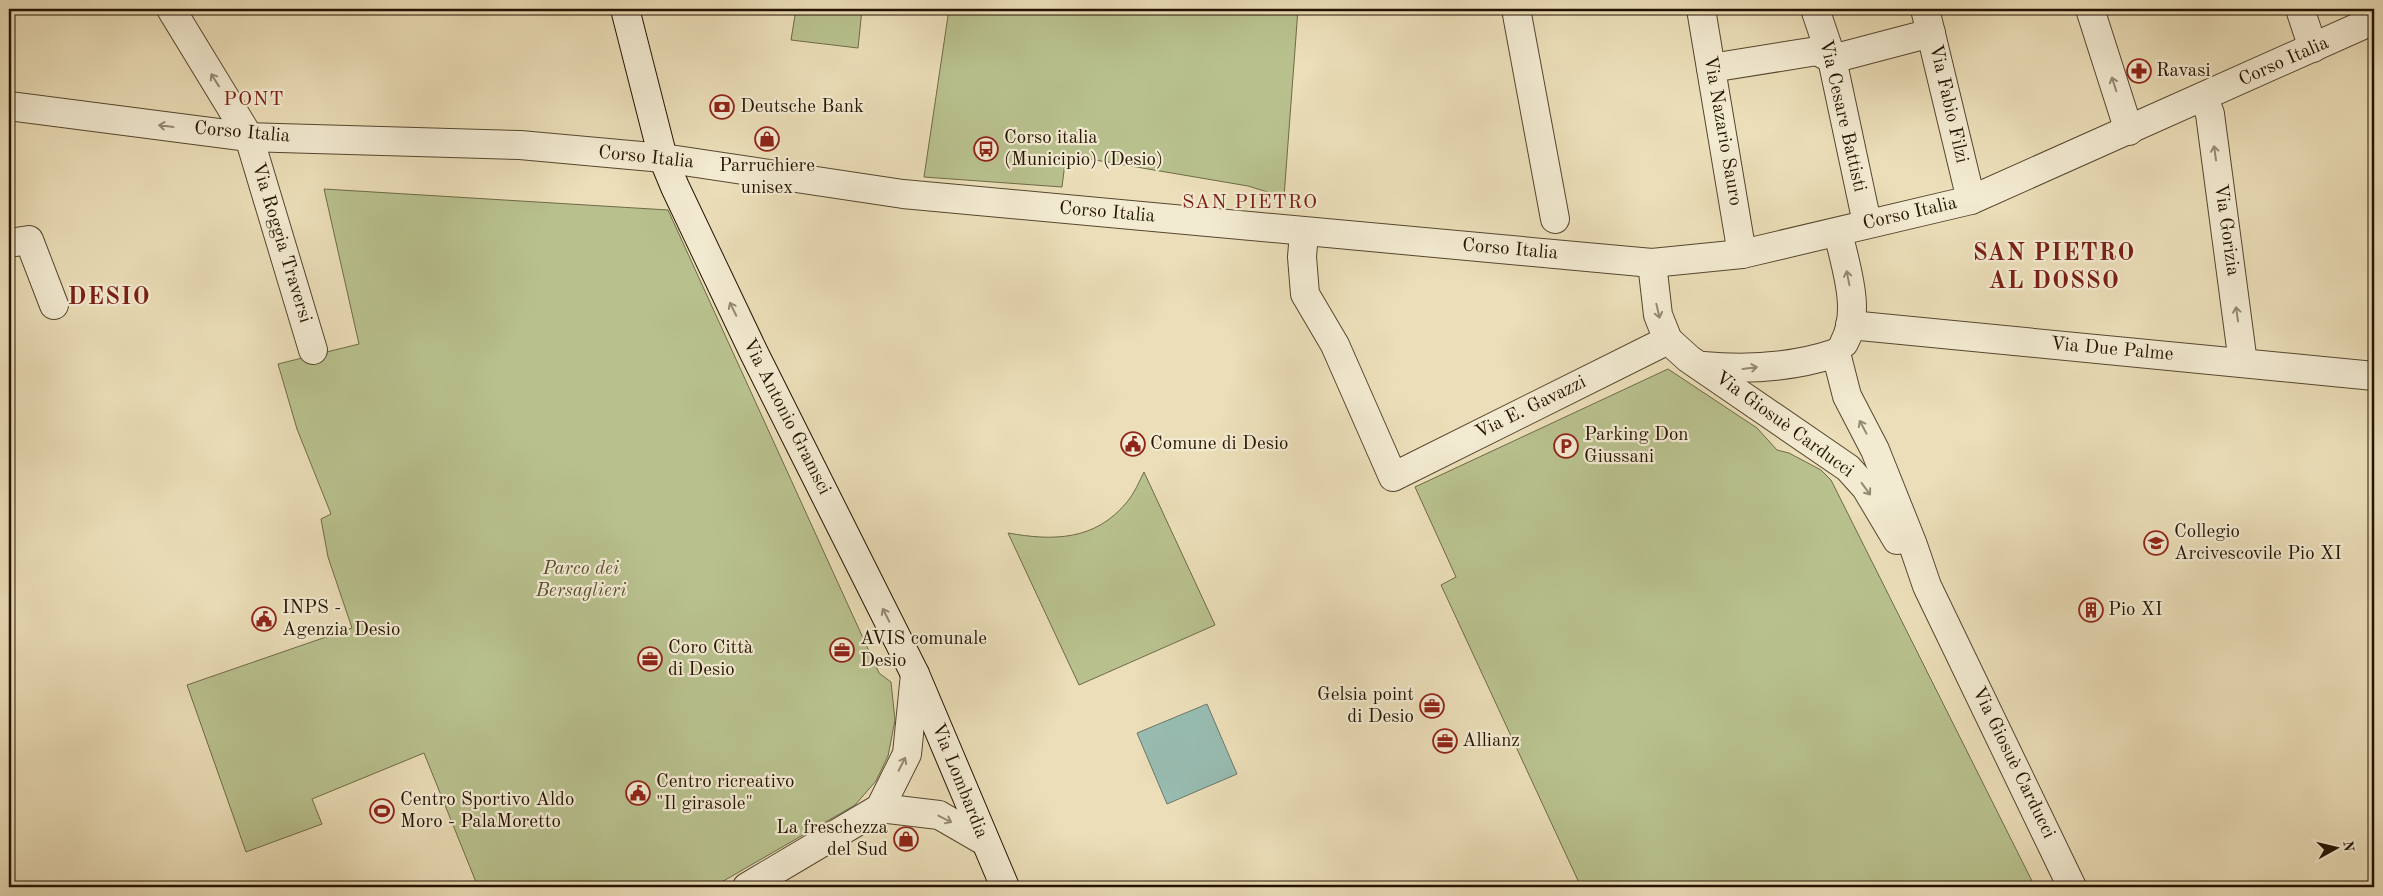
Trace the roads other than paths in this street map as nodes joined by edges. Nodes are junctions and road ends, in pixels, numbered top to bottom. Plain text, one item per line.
1 (171, 9) edge
2 (625, 9) edge
3 (1516, 9) edge
4 (1701, 9) edge
5 (1815, 9) edge
6 (2090, 9) edge
7 (2300, 9) edge
8 (2374, 20) edge
9 (1928, 21) edge
10 (2313, 48) junction
11 (1832, 59) junction
12 (1711, 68) junction
13 (2204, 98) junction
14 (9, 106) edge
15 (2129, 131) junction
16 (249, 137) junction
17 (663, 158) junction
18 (1971, 200) junction
19 (1555, 219) dead end
20 (1867, 223) junction
21 (1304, 232) junction
22 (1838, 232) junction
23 (9, 242) edge
24 (1742, 254) junction
25 (1652, 262) junction
26 (54, 305) dead end
27 (1850, 325) junction
28 (1668, 340) junction
29 (314, 350) dead end
30 (1836, 353) junction
31 (2243, 363) junction
32 (1702, 366) junction
33 (2374, 376) edge
34 (1927, 586) junction
35 (915, 674) junction
36 (880, 808) junction
37 (984, 842) junction
38 (747, 887) edge
39 (1005, 887) edge
40 (2072, 887) edge

16 -> 1 street, Via Roggia Traversi
2 - 17 street, Via Antonio Gramsci
3 - 19 street
4 - 12 street, Via Nazario Sauro
5 - 11 street, Via Cesare Battisti
15 -> 6 street
7 - 10 street
8 - 10 street, Corso Italia
9 - 11 street
9 - 18 street, Via Fabio Filzi
10 - 13 street, Corso Italia
11 - 12 street
11 - 20 street, Via Cesare Battisti
12 - 24 street, Via Nazario Sauro
13 - 15 street, Corso Italia
31 -> 13 street, Via Gorizia
16 -> 14 street, Corso Italia
15 - 18 street, Corso Italia
16 - 17 street, Corso Italia
16 - 29 street, Via Roggia Traversi
17 - 21 street, Corso Italia
35 -> 17 street, Via Antonio Gramsci
18 - 20 street, Corso Italia
20 - 22 street, Corso Italia
21 - 25 street, Corso Italia
21 - 28 street, Via E. Gavazzi
22 - 24 street, Corso Italia
27 -> 22 street
23 - 26 street
24 - 25 street, Corso Italia
25 -> 28 street
27 - 30 street
27 - 31 street, Via Due Palme
28 - 32 street
32 -> 30 street, Via Giosuè Carducci
34 -> 30 street, Via Giosuè Carducci
31 - 33 street, Via Due Palme
32 -> 34 street, Via Giosuè Carducci
34 - 40 street, Via Giosuè Carducci
36 -> 35 street
35 - 37 street, Via Lombardia
36 -> 37 street
36 - 38 street
37 - 39 street, Via Lombardia

